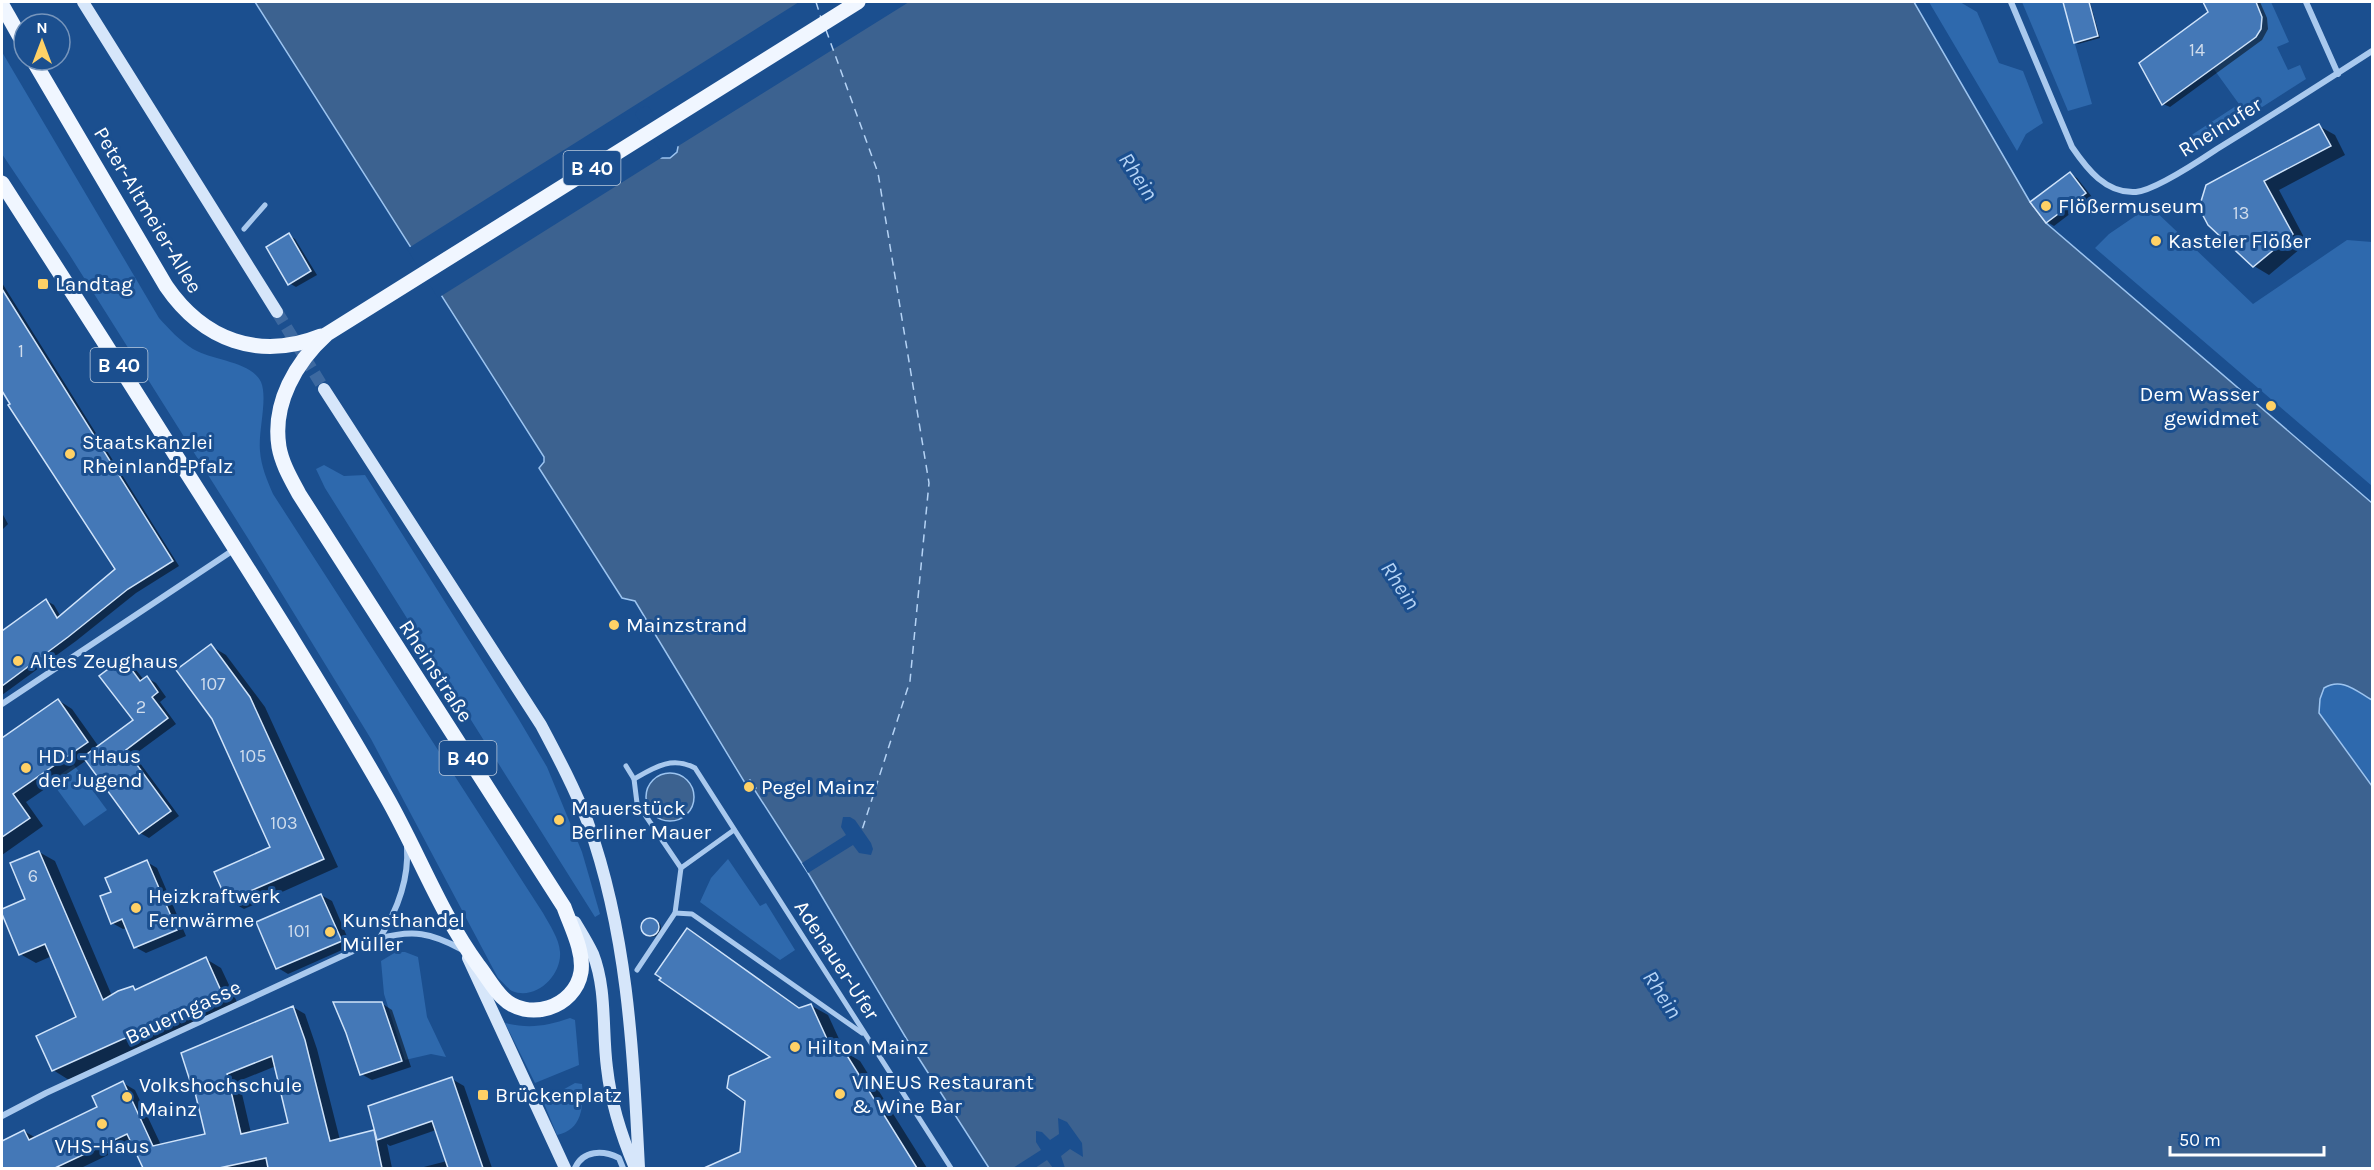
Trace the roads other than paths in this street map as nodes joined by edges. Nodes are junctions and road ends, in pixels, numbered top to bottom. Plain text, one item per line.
1 (83, 2) edge
2 (858, 2) edge
3 (2011, 2) edge
4 (2306, 2) edge
5 (2, 5) edge
6 (12, 23) edge
7 (2373, 51) edge
8 (40, 72) edge
9 (2338, 74) junction
10 (2, 183) edge
11 (265, 205) dead end
12 (244, 230) dead end
13 (277, 312) tunnel mouth
14 (327, 334) junction
15 (324, 389) tunnel mouth
16 (235, 548) junction
17 (2, 704) edge
18 (626, 766) dead end
19 (634, 779) junction
20 (734, 830) junction
21 (407, 837) junction
22 (681, 867) junction
23 (564, 907) junction
24 (675, 913) junction
25 (379, 939) junction
26 (462, 944) junction
27 (637, 969) dead end
28 (866, 1035) junction
29 (2, 1116) edge
30 (565, 1168) edge
31 (575, 1168) edge
32 (623, 1168) edge
33 (637, 1168) edge
34 (951, 1168) edge

1 - 13 main road
2 - 14 main road, B 40
3 - 9 street, Rheinufer
4 - 9 street
5 - 6 main road
7 - 9 street, Rheinufer
8 - 14 main road, Peter-Altmeier-Allee / B 40
10 - 16 main road, B 40
11 - 12 street
14 - 23 main road, Rheinstraße / B 40
15 - 33 main road
16 - 17 street
16 - 21 main road, Rheinstraße / B 40
18 - 19 street
19 - 20 street, Adenauer-Ufer
19 - 22 street
20 - 22 street
20 - 28 street, Adenauer-Ufer
21 - 25 street
21 - 26 main road, Rheinstraße / B 40
22 - 24 street
23 - 26 main road, Rheinstraße / B 40
23 - 33 main road
24 - 27 street
24 - 28 street
25 - 26 street, Bauerngasse
25 - 29 street, Bauerngasse
26 - 30 main road, Rheinstraße
28 - 34 street, Adenauer-Ufer
31 - 32 street

